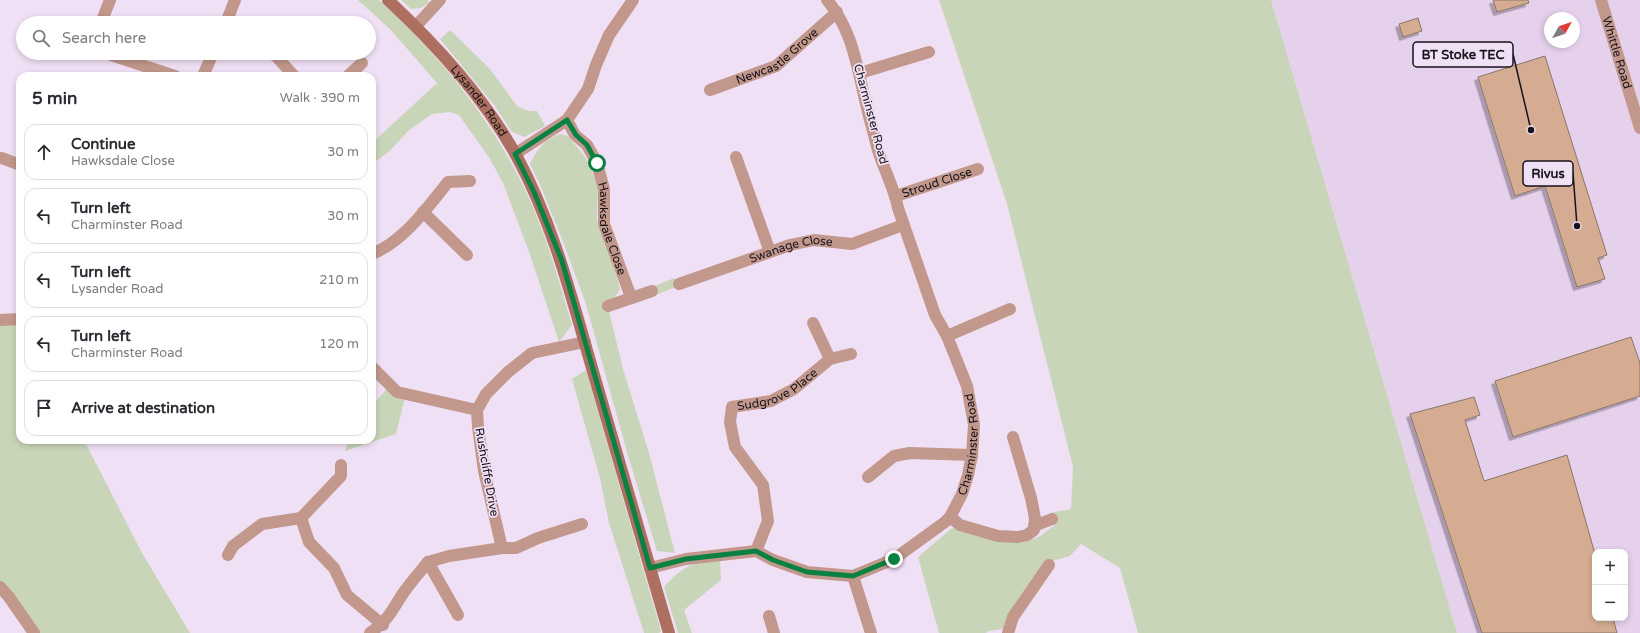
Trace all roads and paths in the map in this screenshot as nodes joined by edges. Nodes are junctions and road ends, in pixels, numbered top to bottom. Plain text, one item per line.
1 (110, 0) edge
2 (235, 0) edge
3 (388, 0) edge
4 (440, 0) edge
5 (633, 0) edge
6 (827, 0) edge
7 (1601, 0) edge
8 (837, 12) junction
9 (104, 16) edge
10 (229, 16) edge
11 (416, 26) junction
12 (929, 52) dead end
13 (126, 60) edge
14 (210, 60) edge
15 (280, 60) edge
16 (362, 63) dead end
17 (163, 72) edge
18 (205, 72) edge
19 (290, 72) edge
20 (352, 72) edge
21 (860, 73) junction
22 (710, 90) dead end
23 (567, 120) junction
24 (1640, 128) edge
25 (515, 154) junction
26 (736, 157) dead end
27 (2, 158) dead end
28 (16, 163) edge
29 (978, 169) dead end
30 (470, 181) dead end
31 (896, 196) junction
32 (423, 212) junction
33 (904, 225) junction
34 (376, 252) edge
35 (770, 252) junction
36 (467, 255) dead end
37 (679, 284) dead end
38 (652, 291) dead end
39 (631, 297) junction
40 (608, 306) dead end
41 (1010, 309) dead end
42 (16, 319) edge
43 (0, 320) edge
44 (813, 323) dead end
45 (947, 336) junction
46 (585, 342) junction
47 (851, 354) dead end
48 (830, 359) junction
49 (376, 370) edge
50 (477, 410) junction
51 (1014, 437) dead end
52 (972, 455) junction
53 (341, 464) dead end
54 (868, 477) dead end
55 (950, 517) junction
56 (301, 518) junction
57 (1052, 519) dead end
58 (582, 524) dead end
59 (1034, 526) junction
60 (502, 548) junction
61 (756, 551) junction
62 (228, 555) dead end
63 (428, 562) junction
64 (1049, 565) dead end
65 (650, 568) junction
66 (853, 576) junction
67 (0, 587) edge
68 (458, 615) dead end
69 (769, 616) dead end
70 (383, 625) junction
71 (34, 633) edge
72 (370, 633) edge
73 (669, 633) edge
74 (774, 633) edge
75 (871, 633) edge
76 (1008, 633) edge

1 - 9 street
2 - 10 street
3 - 11 street, Lysander Road
4 - 11 street
5 - 23 street
6 - 8 street, Charminster Road
7 - 24 street, Whittle Road
8 - 21 street, Charminster Road
8 - 22 street, Newcastle Grove
11 - 25 street, Lysander Road
12 - 21 street
13 - 17 street
14 - 18 street
15 - 19 street
16 - 20 street
21 - 31 street, Charminster Road
23 - 25 street
23 - 39 street, Hawksdale Close
25 - 46 street, Lysander Road
26 - 35 street
27 - 28 street
29 - 31 street, Stroud Close
30 - 32 street
31 - 33 street, Charminster Road
32 - 34 street
32 - 36 street
33 - 35 street, Swanage Close
33 - 45 street, Charminster Road
35 - 37 street, Swanage Close
38 - 39 street
39 - 40 street
41 - 45 street
42 - 43 street
44 - 48 street
45 - 52 street, Charminster Road
46 - 50 street
46 - 65 street, Lysander Road
47 - 48 street, Sudgrove Place
48 - 61 street, Sudgrove Place
49 - 50 street
50 - 60 street, Rushcliffe Drive
51 - 59 street
52 - 54 street
52 - 55 street, Charminster Road
53 - 56 street
55 - 59 street
55 - 66 street, Charminster Road
56 - 62 street
56 - 70 street
57 - 59 street
58 - 60 street
60 - 63 street
61 - 65 street
61 - 66 street, Charminster Road
63 - 68 street
63 - 70 street
64 - 76 street
65 - 73 street, Lysander Road
66 - 75 street
67 - 71 street
69 - 74 street
70 - 72 street

